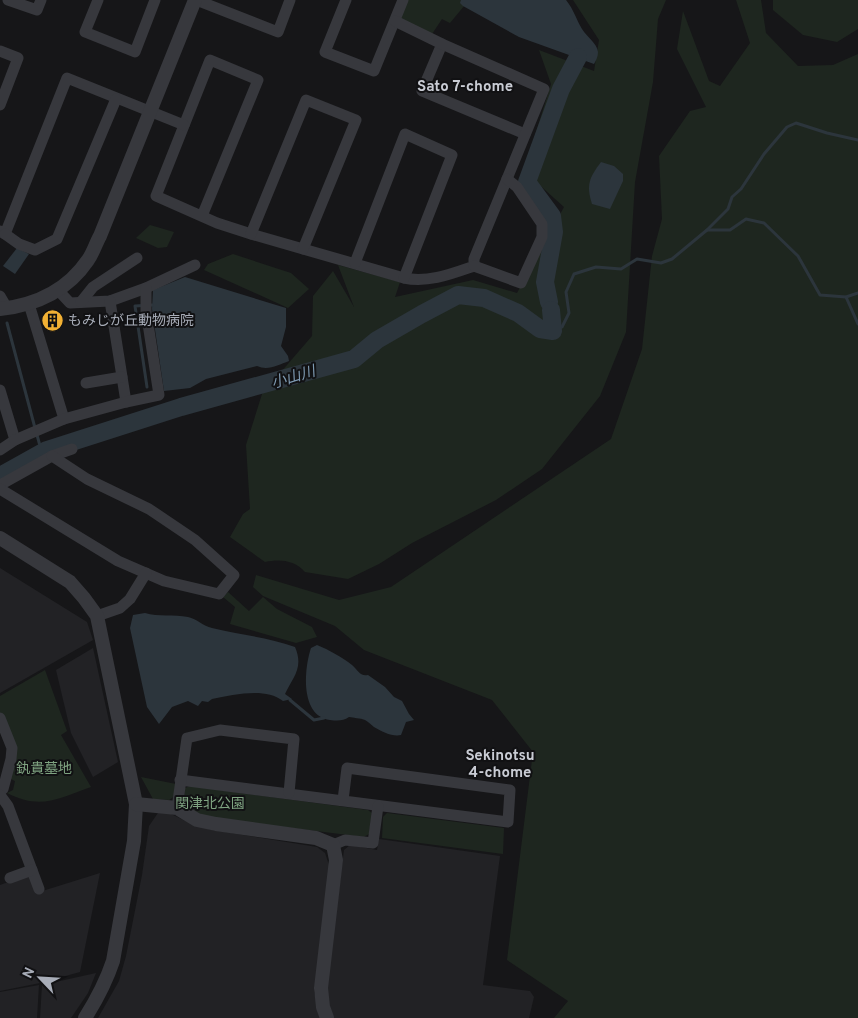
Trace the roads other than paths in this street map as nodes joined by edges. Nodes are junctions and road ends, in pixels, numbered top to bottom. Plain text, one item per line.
1 (8, 0) edge
2 (41, 0) edge
3 (98, 0) edge
4 (156, 0) edge
5 (196, 0) edge
6 (290, 0) edge
7 (346, 0) edge
8 (403, 0) edge
9 (395, 21) junction
10 (442, 44) junction
11 (0, 51) edge
12 (116, 99) junction
13 (0, 104) edge
14 (150, 112) junction
15 (184, 125) junction
16 (525, 134) junction
17 (507, 179) junction
18 (202, 216) junction
19 (3, 232) edge
20 (251, 234) junction
21 (303, 249) junction
22 (136, 258) dead end
23 (355, 263) junction
24 (196, 265) dead end
25 (474, 266) junction
26 (404, 278) junction
27 (146, 288) junction
28 (57, 289) junction
29 (110, 301) junction
30 (81, 302) junction
31 (2, 304) edge
32 (29, 304) junction
33 (122, 377) junction
34 (86, 383) dead end
35 (0, 390) edge
36 (126, 402) junction
37 (64, 419) junction
38 (15, 440) junction
39 (72, 449) dead end
40 (0, 450) edge
41 (52, 456) junction
42 (0, 485) edge
43 (0, 489) edge
44 (0, 538) edge
45 (146, 573) junction
46 (97, 616) junction
47 (0, 718) edge
48 (180, 780) junction
49 (0, 791) edge
50 (288, 793) junction
51 (0, 795) edge
52 (343, 800) junction
53 (136, 804) junction
54 (378, 806) junction
55 (177, 808) junction
56 (333, 845) junction
57 (32, 870) junction
58 (10, 878) dead end
59 (39, 890) dead end
60 (85, 1018) edge
61 (327, 1018) edge

1 - 2 street
3 - 4 street
5 - 6 street
5 - 14 street
7 - 9 street
8 - 9 street
9 - 10 street
10 - 16 street
10 - 16 street
11 - 13 street
12 - 14 street
12 - 19 street
12 - 19 street
14 - 15 street
14 - 28 street
15 - 18 street
15 - 18 street
16 - 17 street
17 - 25 street
17 - 25 street
18 - 20 street
20 - 21 street
20 - 21 street
21 - 23 street
22 - 30 street
23 - 26 street
23 - 26 street
24 - 27 street
25 - 26 street
27 - 29 street
27 - 36 street
28 - 30 street
28 - 32 street
29 - 30 street
29 - 33 street
31 - 32 street
32 - 37 street
33 - 34 street
33 - 36 street
35 - 38 street
36 - 37 street
37 - 38 street
38 - 40 street
39 - 41 street
41 - 42 street
41 - 45 street
43 - 45 street
44 - 46 street
45 - 46 street
46 - 53 street
47 - 49 street
48 - 50 street
48 - 50 street
48 - 55 street
50 - 52 street
51 - 57 street
52 - 54 street
52 - 54 street
53 - 55 street
53 - 60 street
54 - 56 street
55 - 56 street
56 - 61 street
57 - 58 street
57 - 59 street

